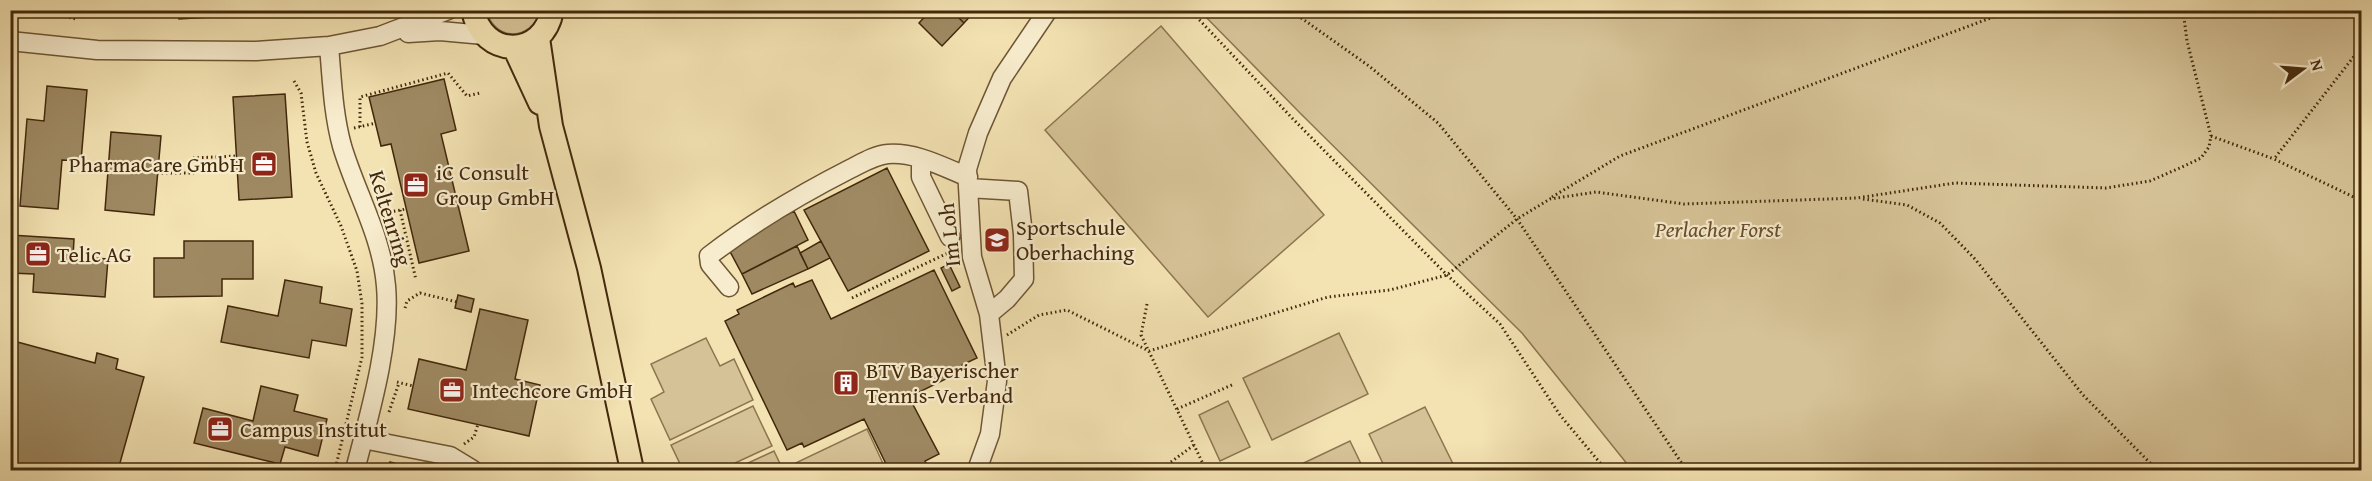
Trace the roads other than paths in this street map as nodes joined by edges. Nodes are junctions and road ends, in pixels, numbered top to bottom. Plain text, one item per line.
1 (448, 10) edge
2 (473, 10) edge
3 (552, 10) edge
4 (1048, 10) edge
5 (391, 34) junction
6 (484, 35) junction
7 (538, 39) junction
8 (10, 41) edge
9 (330, 46) junction
10 (514, 47) junction
11 (551, 126) junction
12 (921, 159) junction
13 (968, 182) junction
14 (950, 237) dead end
15 (729, 287) dead end
16 (989, 314) junction
17 (363, 439) junction
18 (355, 471) edge
19 (473, 471) edge
20 (632, 471) edge
21 (977, 471) edge

1 - 5 street
2 - 6 main road
3 - 7 main road
4 - 13 street, Im Loh
5 - 6 street
5 - 9 street
6 - 10 main road
7 - 10 main road
7 - 11 main road
8 - 9 street
9 - 17 street, Keltenring
10 - 11 main road
11 - 20 main road
12 - 13 street
12 - 14 street
12 - 15 street
13 - 16 street, Im Loh
13 - 16 street
16 - 21 street, Im Loh
17 - 18 street, Keltenring
17 - 19 street

